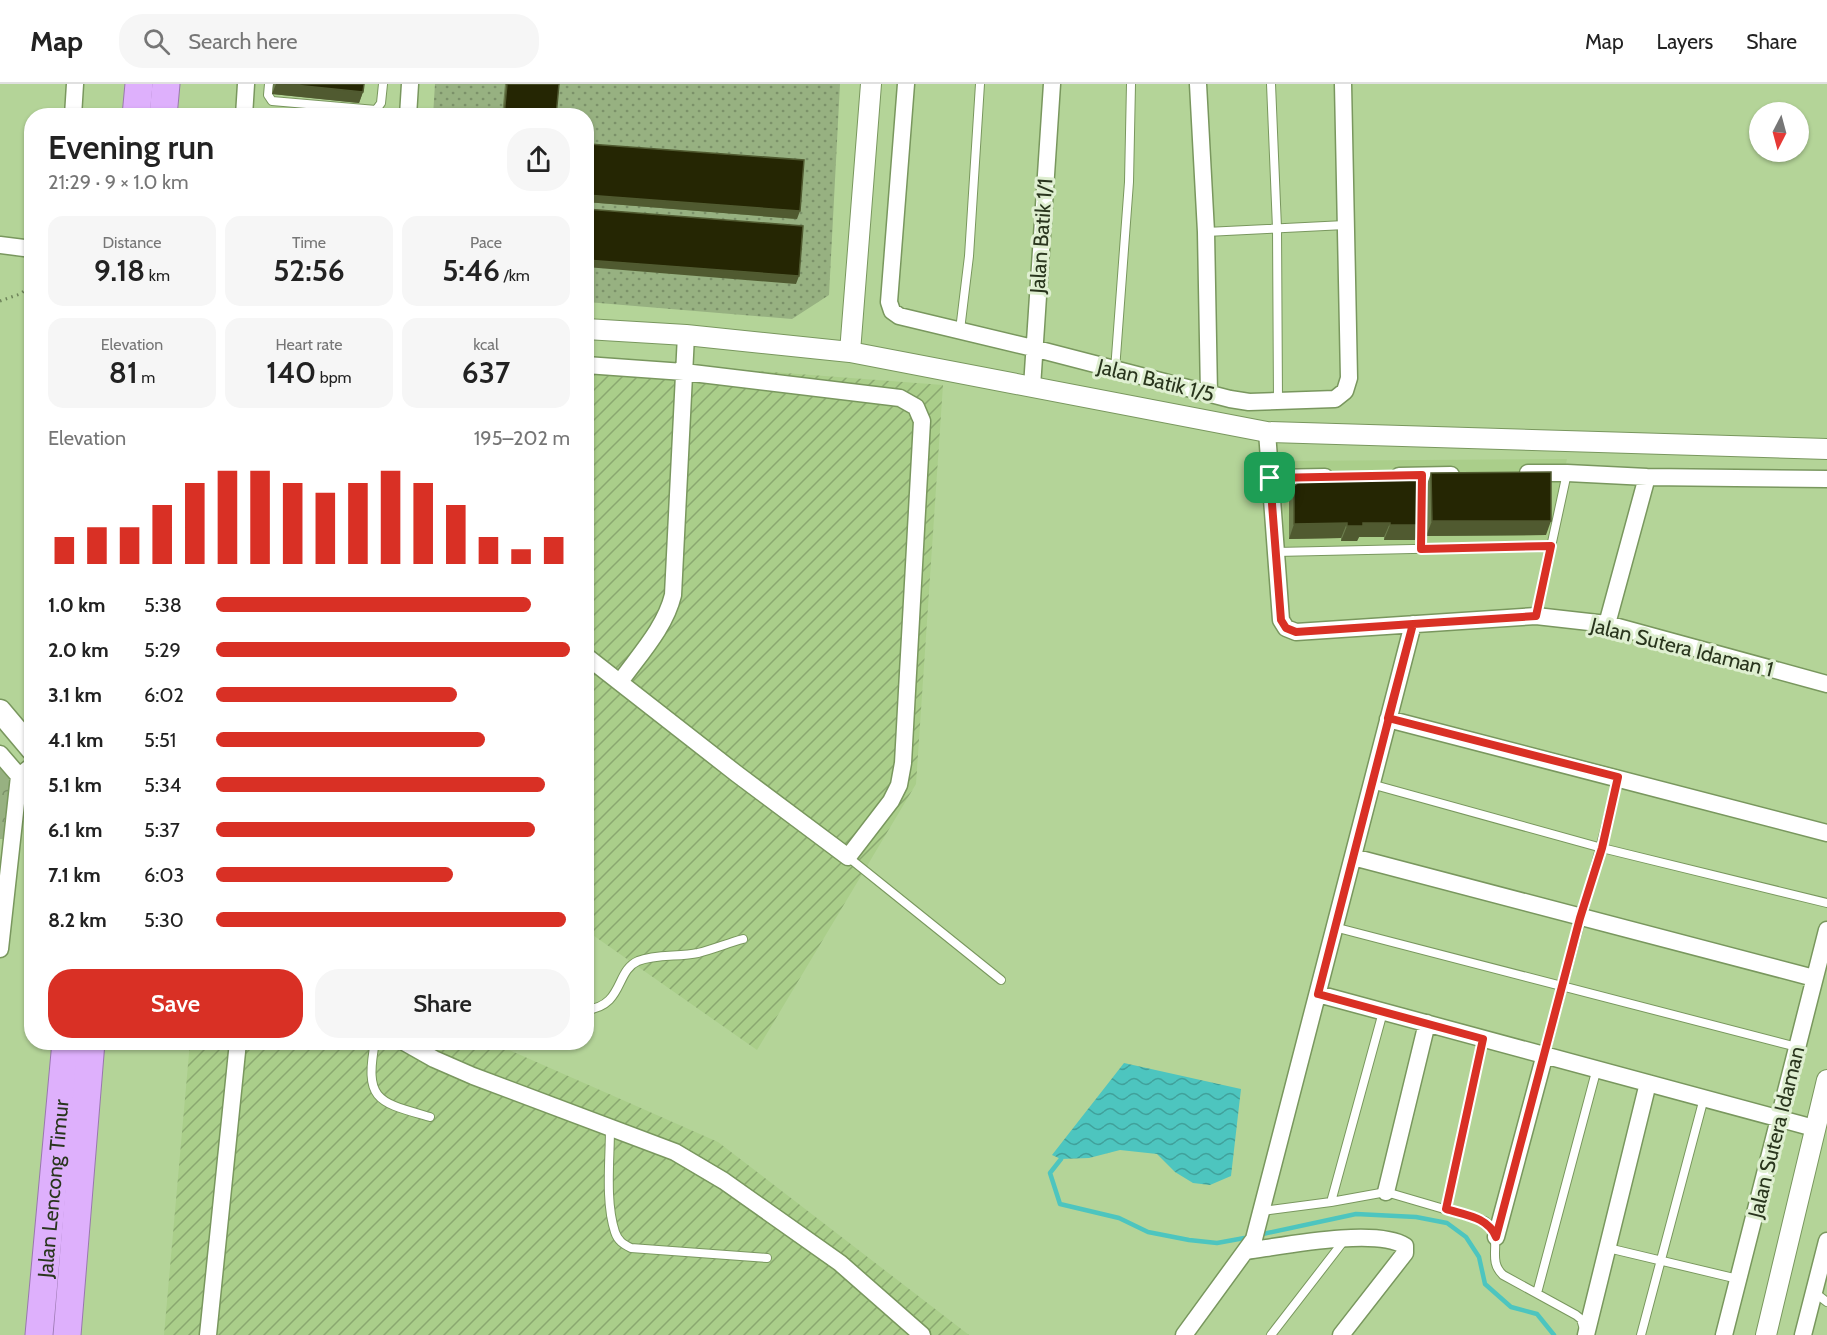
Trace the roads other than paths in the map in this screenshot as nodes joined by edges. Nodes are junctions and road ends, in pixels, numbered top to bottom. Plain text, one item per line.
1 (75, 84) edge
2 (139, 84) edge
3 (166, 84) edge
4 (246, 84) edge
5 (269, 84) edge
6 (382, 84) edge
7 (410, 84) edge
8 (871, 84) edge
9 (906, 84) edge
10 (980, 84) edge
11 (1052, 84) edge
12 (1131, 84) edge
13 (1198, 84) edge
14 (1270, 84) edge
15 (1343, 84) edge
16 (74, 108) edge
17 (137, 108) edge
18 (164, 108) edge
19 (244, 108) edge
20 (355, 108) edge
21 (377, 108) edge
22 (408, 108) edge
23 (1345, 225) junction
24 (1277, 228) junction
25 (1206, 232) junction
26 (0, 245) edge
27 (24, 248) edge
28 (594, 329) edge
29 (960, 330) junction
30 (686, 335) junction
31 (1034, 348) junction
32 (850, 352) junction
33 (594, 366) edge
34 (1115, 370) junction
35 (684, 372) junction
36 (1032, 387) junction
37 (1209, 394) junction
38 (1278, 402) junction
39 (1267, 432) junction
40 (1827, 449) edge
41 (1567, 473) junction
42 (1511, 474) edge
43 (1422, 475) junction
44 (1466, 475) edge
45 (1387, 476) edge
46 (1340, 477) edge
47 (1647, 477) junction
48 (1270, 478) junction
49 (1827, 479) edge
50 (1551, 546) junction
51 (1421, 549) junction
52 (1275, 552) junction
53 (1536, 616) junction
54 (1413, 624) junction
55 (1607, 624) junction
56 (594, 662) edge
57 (620, 682) junction
58 (1827, 684) edge
59 (1, 712) edge
60 (1388, 718) junction
61 (24, 720) edge
62 (24, 739) edge
63 (0, 754) edge
64 (24, 770) edge
65 (24, 775) edge
66 (1618, 777) junction
67 (1371, 784) junction
68 (1827, 833) edge
69 (5, 846) edge
70 (1602, 848) junction
71 (848, 857) junction
72 (1353, 857) junction
73 (1827, 903) edge
74 (1580, 918) junction
75 (1334, 927) junction
76 (1827, 930) edge
77 (743, 939) dead end
78 (0, 949) edge
79 (1814, 978) junction
80 (1001, 980) dead end
81 (1561, 987) junction
82 (1318, 994) junction
83 (594, 1010) edge
84 (1383, 1012) junction
85 (1427, 1023) junction
86 (1483, 1039) junction
87 (1797, 1047) junction
88 (65, 1050) edge
89 (90, 1050) edge
90 (237, 1050) edge
91 (374, 1050) edge
92 (418, 1050) edge
93 (1545, 1054) junction
94 (1597, 1068) junction
95 (1827, 1080) edge
96 (1648, 1083) junction
97 (1704, 1098) junction
98 (429, 1117) dead end
99 (1779, 1119) junction
100 (610, 1128) junction
101 (1814, 1128) junction
102 (1386, 1192) junction
103 (1331, 1202) junction
104 (1446, 1209) junction
105 (1255, 1232) junction
106 (1496, 1237) junction
107 (1347, 1238) junction
108 (1827, 1241) edge
109 (1608, 1248) junction
110 (767, 1258) dead end
111 (1660, 1261) junction
112 (1738, 1279) junction
113 (1537, 1293) junction
114 (1820, 1297) edge
115 (39, 1335) edge
116 (67, 1335) edge
117 (208, 1335) edge
118 (922, 1335) edge
119 (1184, 1335) edge
120 (1271, 1335) edge
121 (1341, 1335) edge
122 (1586, 1335) edge
123 (1641, 1335) edge
124 (1724, 1335) edge
125 (1766, 1335) edge
126 (1803, 1335) edge

1 - 16 street
2 - 17 highway
3 - 18 highway
4 - 19 street
5 - 20 lane
6 - 21 lane
7 - 22 street
8 - 32 street
9 - 29 street, Jalan Batik 1/5
10 - 29 lane
11 - 31 street, Jalan Batik 1/1
12 - 34 lane
13 - 25 street
14 - 24 lane
15 - 23 street, Jalan Batik 1/5
23 - 24 lane
23 - 38 street, Jalan Batik 1/5
24 - 25 lane
24 - 38 lane
25 - 37 street
26 - 27 street
28 - 30 street
29 - 31 street, Jalan Batik 1/5
30 - 32 street
30 - 35 street
31 - 34 street, Jalan Batik 1/5
31 - 36 street, Jalan Batik 1/1
32 - 36 street
33 - 35 street
34 - 37 street, Jalan Batik 1/5
35 - 57 street
35 - 71 street
36 - 39 street
37 - 38 street, Jalan Batik 1/5
39 - 40 street
39 - 48 street
41 - 42 street
41 - 47 street
41 - 50 lane
43 - 44 street
43 - 45 street
43 - 51 lane
46 - 48 street
47 - 49 street
47 - 55 street
48 - 52 street
50 - 51 lane
50 - 53 lane
51 - 52 lane
52 - 54 street, Jalan Sutera Idaman 1
53 - 54 street, Jalan Sutera Idaman 1
53 - 55 street, Jalan Sutera Idaman 1
54 - 60 street
55 - 58 street, Jalan Sutera Idaman 1
56 - 57 street
57 - 71 street
59 - 61 main road
59 - 62 main road
60 - 66 street
60 - 67 street
63 - 64 street
65 - 69 street
66 - 68 street
66 - 70 lane
67 - 70 lane
67 - 72 street
69 - 78 street
70 - 73 lane
70 - 74 lane
71 - 80 lane
72 - 74 street
72 - 75 street
74 - 79 street
74 - 81 lane
75 - 81 lane
75 - 82 street
76 - 79 street, Jalan Sutera Idaman
77 - 83 lane
79 - 87 street, Jalan Sutera Idaman
81 - 87 lane
81 - 93 lane
82 - 84 street
82 - 105 street
84 - 85 street
84 - 103 lane
85 - 86 street
85 - 102 street
86 - 93 street
86 - 104 lane
87 - 99 street, Jalan Sutera Idaman
88 - 115 highway, Jalan Lencong Timur
89 - 116 highway, Jalan Lencong Timur
90 - 117 street
91 - 98 lane
92 - 100 street
93 - 94 street
93 - 106 street
94 - 96 street
94 - 113 lane
95 - 101 street
96 - 97 street
96 - 109 street
97 - 99 street
97 - 111 lane
99 - 101 street
99 - 112 street, Jalan Sutera Idaman
100 - 110 lane
100 - 118 street
101 - 125 street
102 - 103 lane
102 - 104 lane
103 - 105 lane
104 - 106 lane
105 - 107 street
105 - 119 street
106 - 113 lane
107 - 120 lane
107 - 121 street
108 - 114 street
109 - 111 lane
109 - 122 street
111 - 112 lane
111 - 123 lane
112 - 124 street, Jalan Sutera Idaman
113 - 122 lane
114 - 126 street

